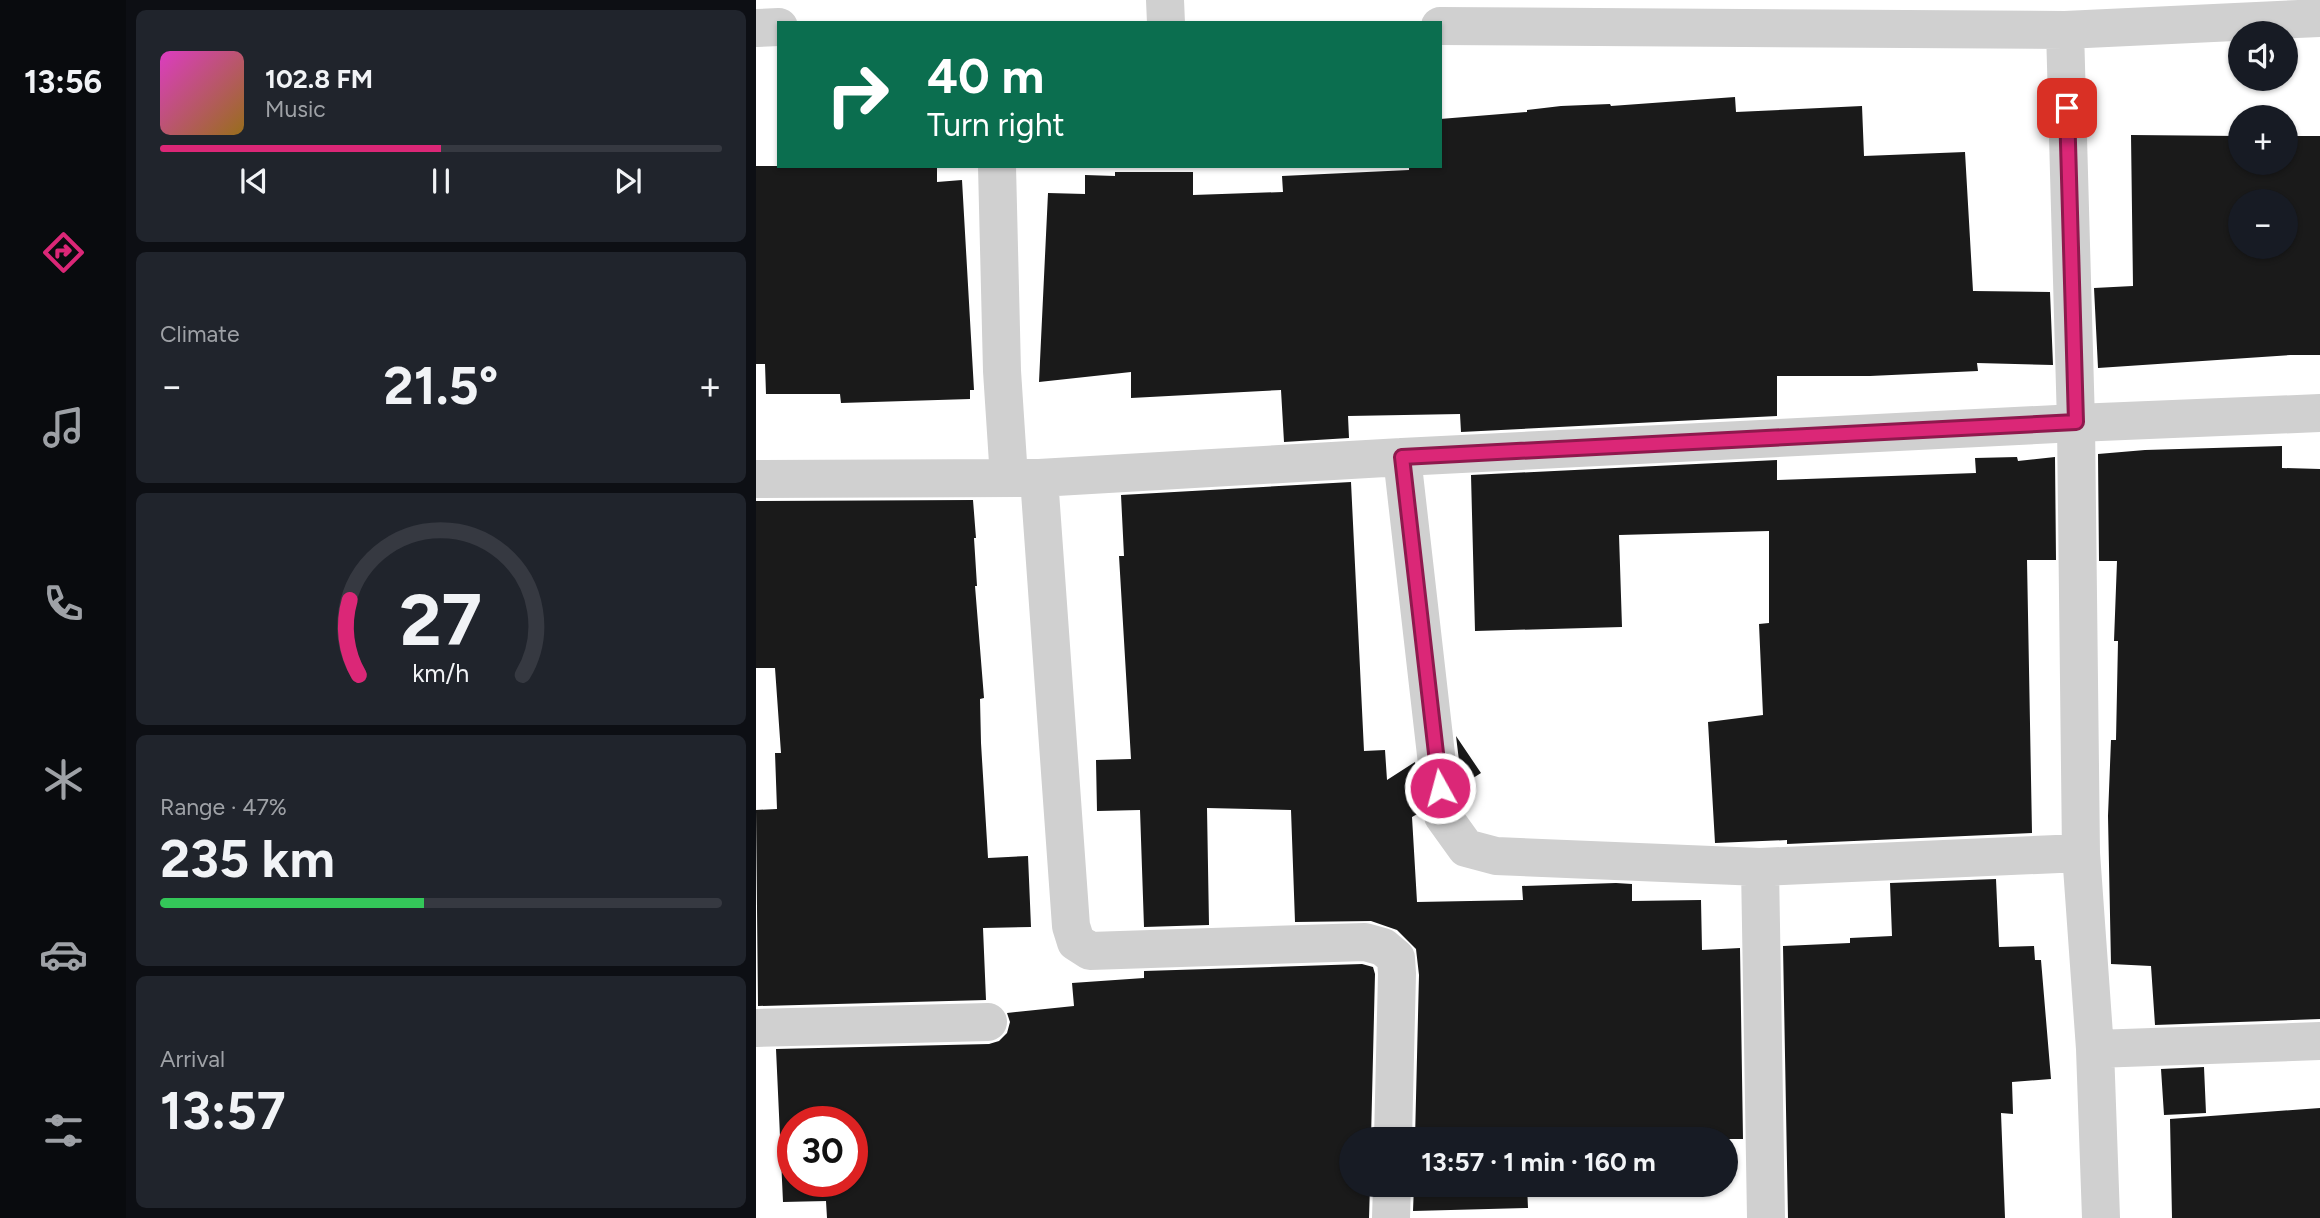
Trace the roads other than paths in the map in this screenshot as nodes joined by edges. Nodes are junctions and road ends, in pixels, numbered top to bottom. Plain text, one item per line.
1 (1165, 0) edge
2 (2320, 18) edge
3 (1166, 21) edge
4 (1442, 26) edge
5 (756, 27) edge
6 (777, 27) edge
7 (2066, 30) junction
8 (998, 168) edge
9 (2320, 413) edge
10 (2076, 422) junction
11 (1402, 457) junction
12 (1024, 478) junction
13 (756, 479) edge
14 (2081, 853) junction
15 (1760, 867) junction
16 (988, 1023) dead end
17 (756, 1028) edge
18 (2320, 1041) edge
19 (2095, 1049) junction
20 (1393, 1127) edge
21 (1392, 1197) edge
22 (1391, 1218) edge
23 (1766, 1218) edge
24 (2101, 1218) edge

1 - 3 street
2 - 7 street
4 - 7 street
5 - 6 street
7 - 10 street
8 - 12 street
9 - 10 street
10 - 11 street
10 - 14 street
11 - 12 street
11 - 15 street
12 - 13 street
12 - 20 street
14 - 15 street
14 - 19 street
15 - 23 street
16 - 17 street
18 - 19 street
19 - 24 street
21 - 22 street

